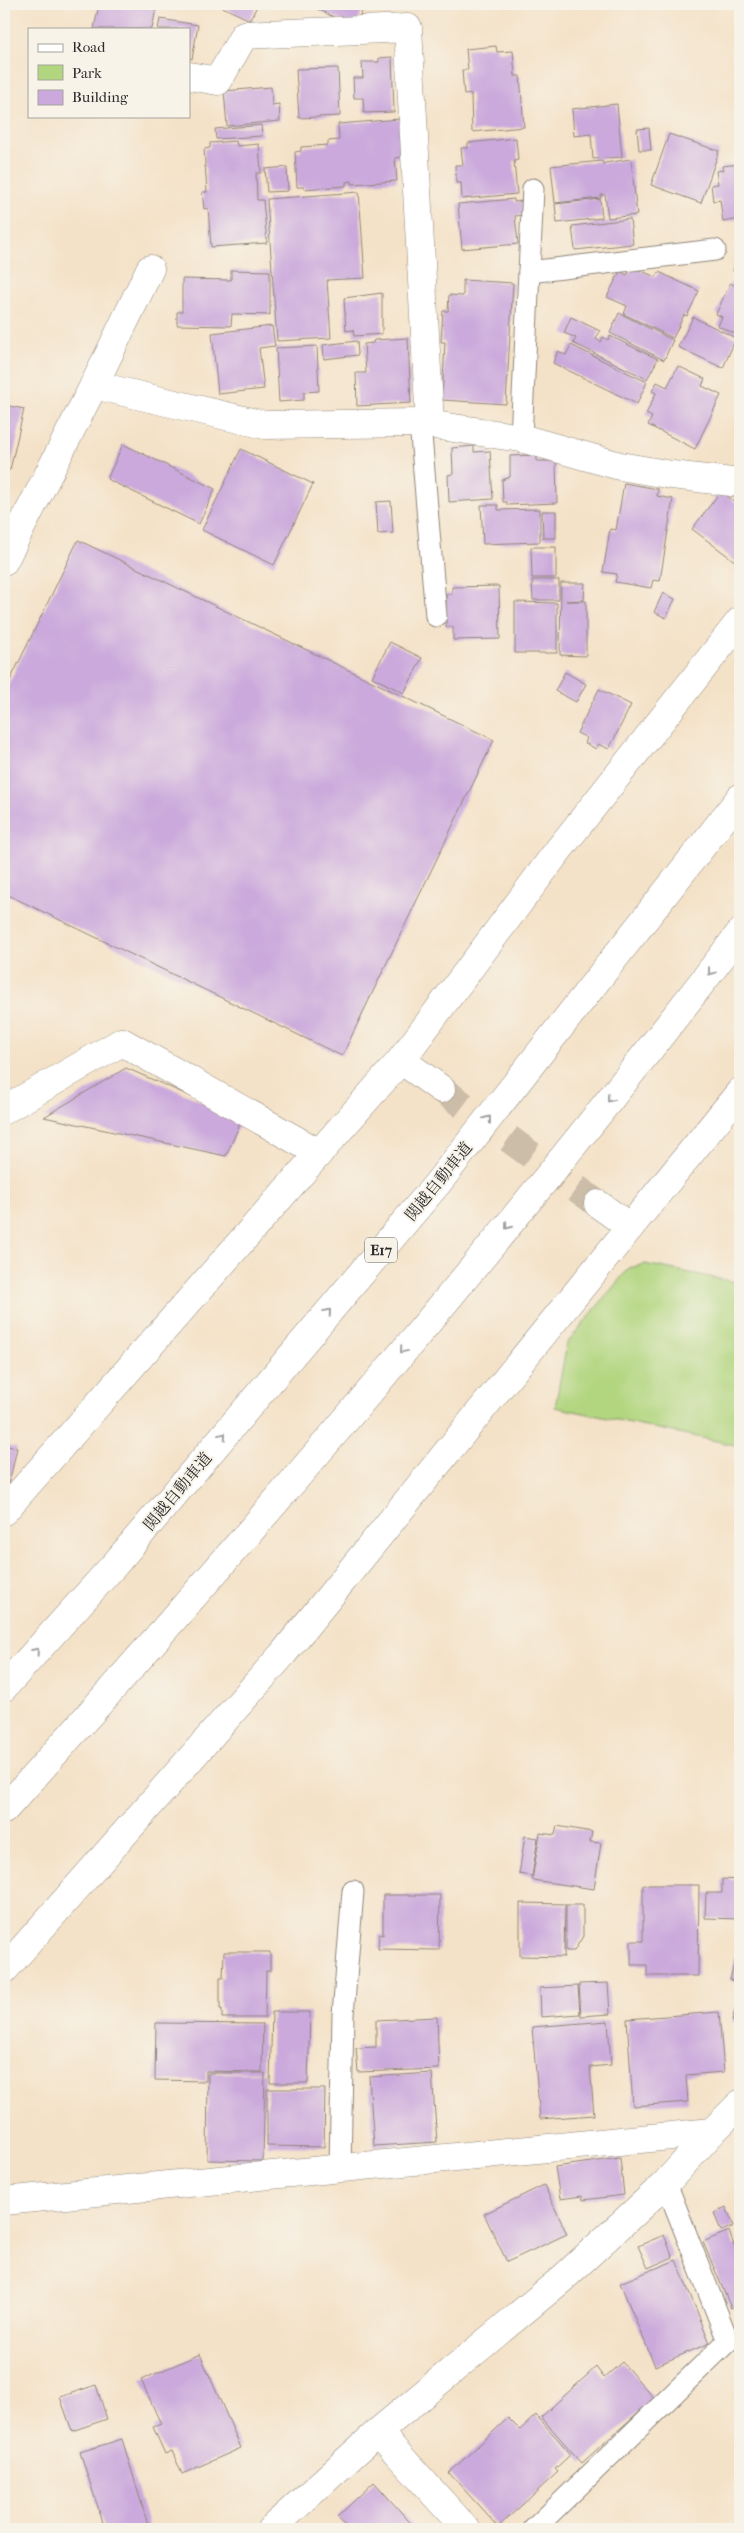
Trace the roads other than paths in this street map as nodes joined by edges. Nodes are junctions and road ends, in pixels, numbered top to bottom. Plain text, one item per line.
1 (190, 76) edge
2 (533, 189) dead end
3 (715, 250) dead end
4 (150, 269) dead end
5 (529, 272) junction
6 (94, 385) junction
7 (425, 424) junction
8 (520, 438) junction
9 (740, 483) edge
10 (4, 561) edge
11 (436, 616) dead end
12 (740, 621) edge
13 (740, 798) edge
14 (740, 933) edge
15 (401, 1060) junction
16 (440, 1089) tunnel mouth
17 (740, 1092) edge
18 (4, 1110) edge
19 (319, 1153) junction
20 (598, 1204) tunnel mouth
21 (630, 1227) junction
22 (4, 1511) edge
23 (4, 1687) edge
24 (4, 1810) edge
25 (353, 1891) dead end
26 (4, 1970) edge
27 (740, 2104) edge
28 (740, 2129) edge
29 (712, 2132) junction
30 (340, 2167) junction
31 (666, 2183) junction
32 (4, 2201) edge
33 (378, 2432) junction
34 (271, 2529) edge
35 (466, 2529) edge
36 (534, 2529) edge

1 - 7 main road
2 - 5 lane
3 - 5 lane
4 - 6 main road
5 - 8 lane
6 - 7 main road
6 - 10 main road
7 - 8 main road
7 - 11 lane
8 - 9 main road
12 - 15 main road
23 -> 13 main road, 関越自動車道 / E17
14 -> 24 main road
15 - 16 main road
15 - 19 main road
17 - 21 main road
18 - 19 main road
19 - 22 main road
20 - 21 main road
21 - 26 main road
25 - 30 lane
27 - 29 main road
28 - 29 main road
29 - 30 main road
29 - 31 main road
30 - 32 main road
31 - 33 main road
31 - 36 lane
33 - 34 main road
33 - 35 main road

